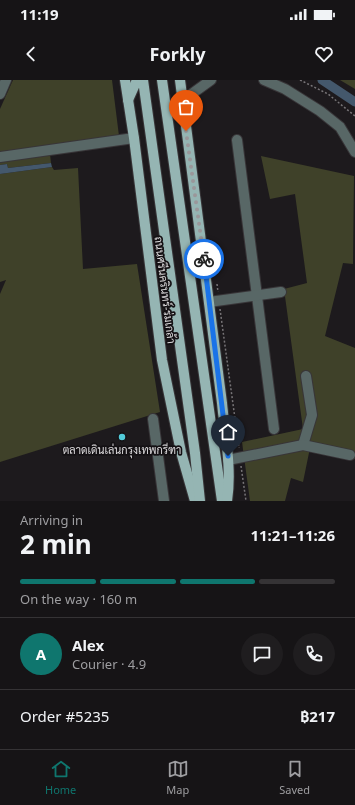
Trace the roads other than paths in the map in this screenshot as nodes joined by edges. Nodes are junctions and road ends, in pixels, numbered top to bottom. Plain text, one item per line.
1 (6, 80) edge
2 (125, 80) edge
3 (137, 80) edge
4 (143, 80) edge
5 (162, 80) edge
6 (211, 80) edge
7 (264, 80) edge
8 (179, 81) edge
9 (0, 94) edge
10 (128, 100) junction
11 (182, 101) junction
12 (134, 138) junction
13 (237, 140) dead end
14 (355, 152) edge
15 (0, 157) edge
16 (281, 292) dead end
17 (257, 296) junction
18 (209, 302) junction
19 (306, 376) dead end
20 (153, 420) dead end
21 (274, 429) dead end
22 (303, 445) junction
23 (350, 455) dead end
24 (228, 460) junction
25 (164, 501) edge
26 (195, 501) edge
27 (200, 501) edge
28 (222, 501) edge
29 (227, 501) edge

1 - 9 street
2 - 10 main road, ถนนศรีนครินทร์-ร่มเกล้า
3 - 10 main road
4 - 27 main road, ถนนศรีนครินทร์-ร่มเกล้า
5 - 28 main road
6 - 11 street
7 - 14 street
8 - 11 main road
10 - 12 main road, ถนนศรีนครินทร์-ร่มเกล้า
11 - 18 main road
12 - 15 street
12 - 26 main road, ถนนศรีนครินทร์-ร่มเกล้า
13 - 17 street
16 - 17 street
17 - 18 street
17 - 21 street
18 - 24 main road
19 - 22 street
20 - 25 street
22 - 23 street
22 - 24 street
24 - 29 main road

